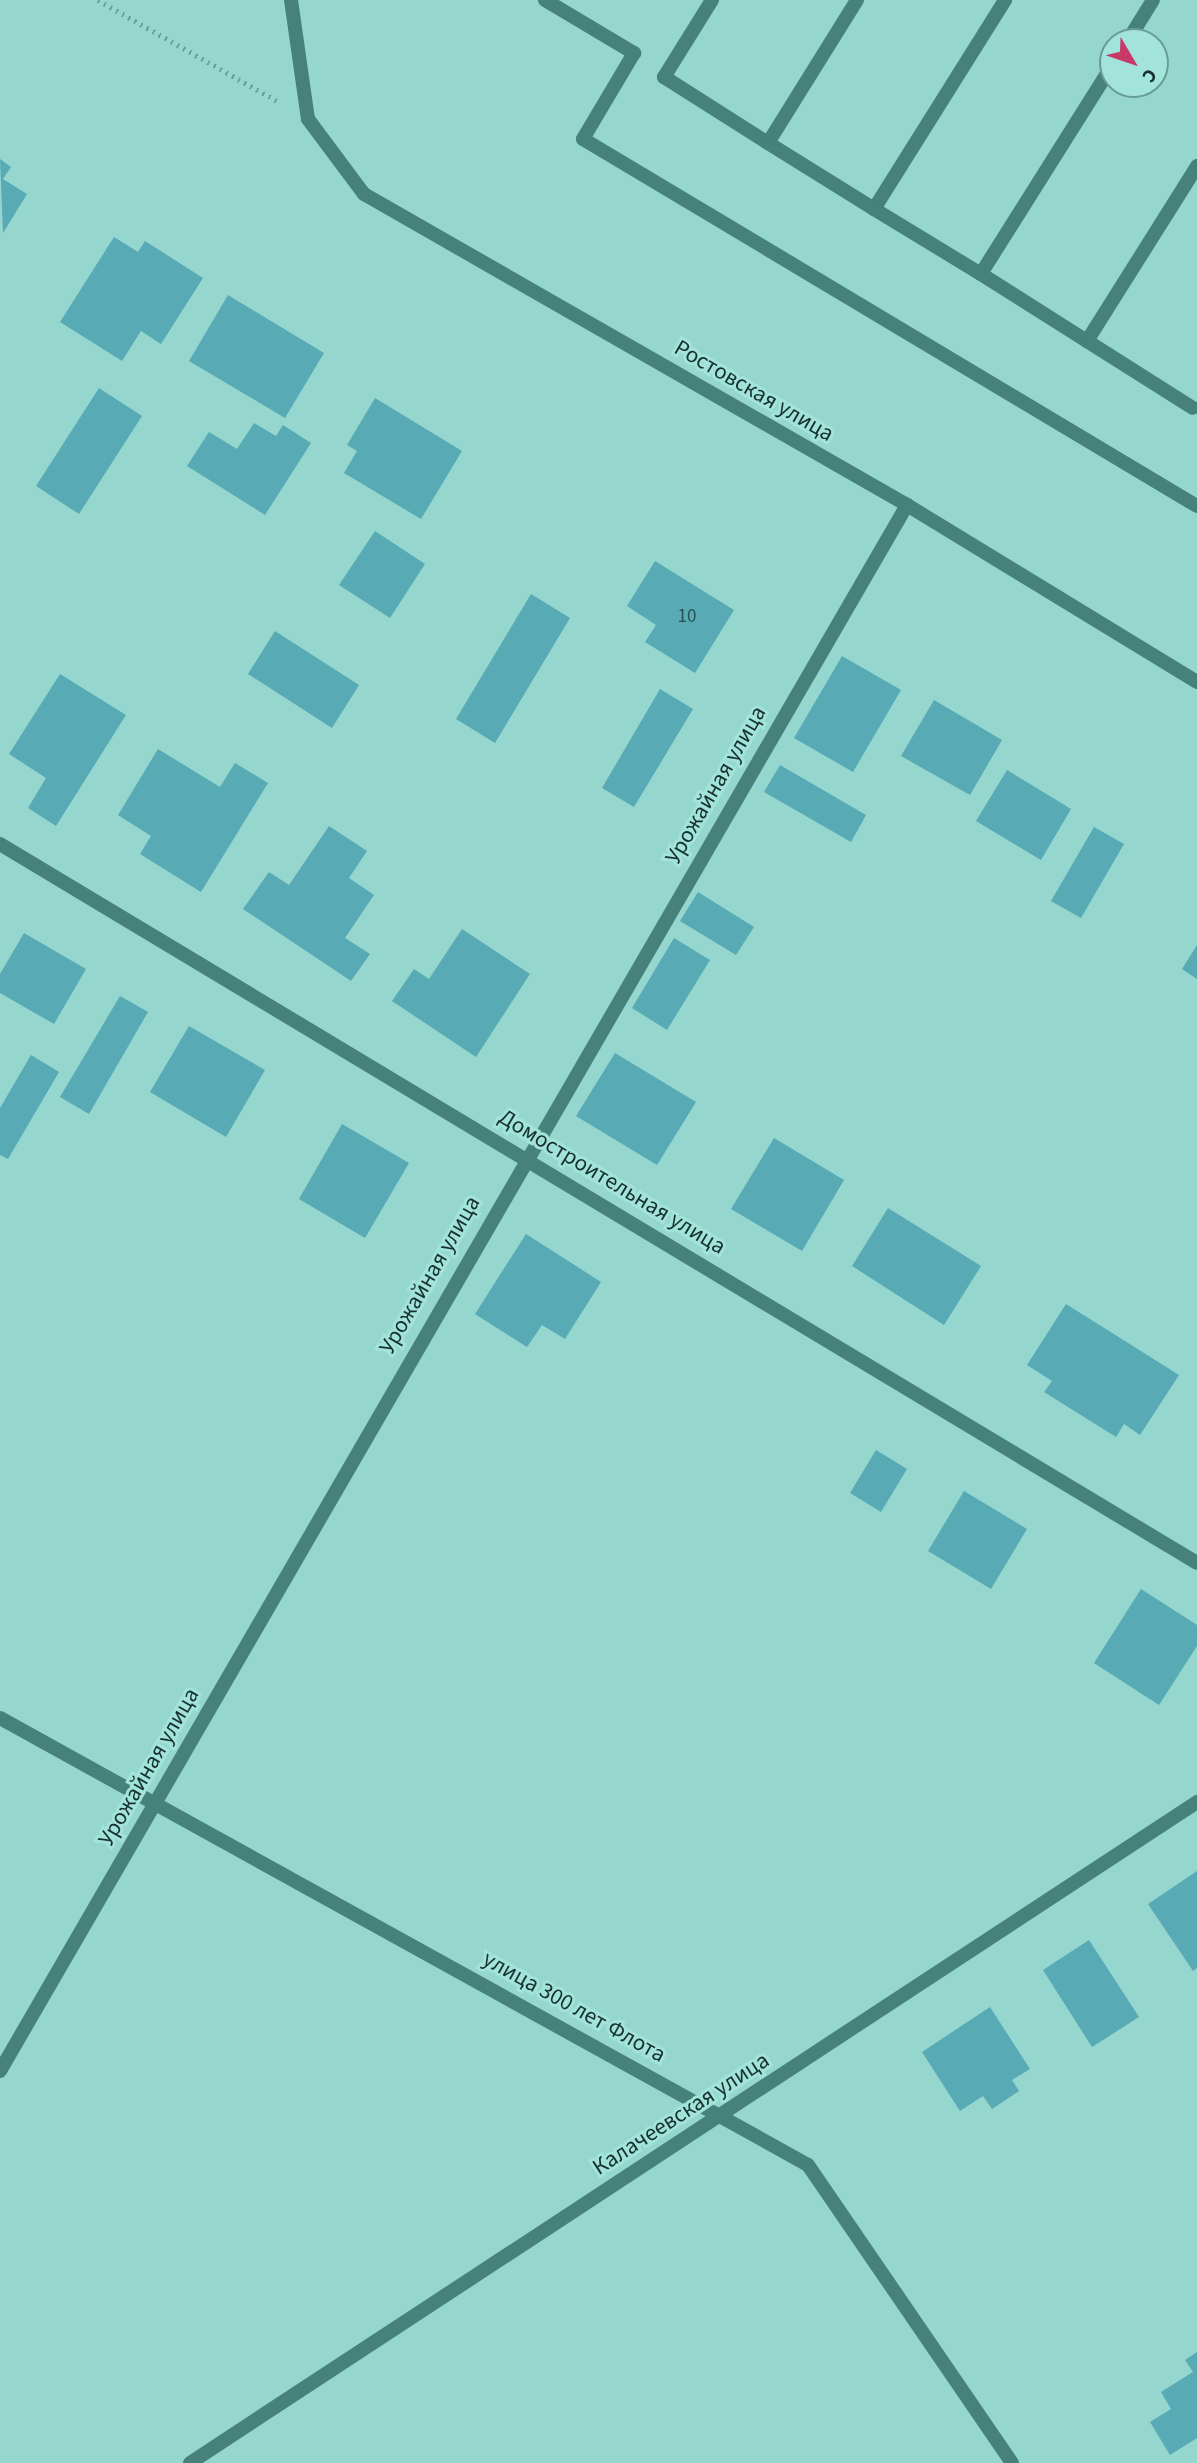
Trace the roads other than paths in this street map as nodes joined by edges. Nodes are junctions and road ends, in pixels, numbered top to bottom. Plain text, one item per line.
1 (291, 0) edge
2 (545, 0) edge
3 (712, 0) edge
4 (858, 0) edge
5 (1005, 0) edge
6 (1153, 0) edge
7 (1136, 28) edge
8 (1099, 86) edge
9 (768, 143) junction
10 (1197, 166) edge
11 (874, 209) junction
12 (981, 274) junction
13 (1087, 341) junction
14 (1196, 407) edge
15 (907, 505) junction
16 (1197, 506) edge
17 (1197, 682) edge
18 (0, 844) edge
19 (525, 1155) junction
20 (1197, 1563) edge
21 (0, 1718) edge
22 (156, 1801) junction
23 (1197, 1802) edge
24 (0, 2071) edge
25 (722, 2115) junction
26 (190, 2463) edge
27 (1012, 2463) edge

1 - 15 street, Ростовская улица
2 - 16 street
3 - 9 street
4 - 9 street
5 - 11 street
6 - 7 street
8 - 12 street
9 - 11 street
10 - 13 street
11 - 12 street
12 - 13 street
13 - 14 street
15 - 17 street, Ростовская улица
15 - 19 street, Урожайная улица
18 - 19 street, Домостроительная улица
19 - 20 street, Домостроительная улица
19 - 22 street, Урожайная улица
21 - 22 street, улица 300 лет Флота
22 - 24 street, Урожайная улица
22 - 25 street, улица 300 лет Флота
23 - 25 street, Калачеевская улица
25 - 26 street, Калачеевская улица
25 - 27 street, улица 300 лет Флота

